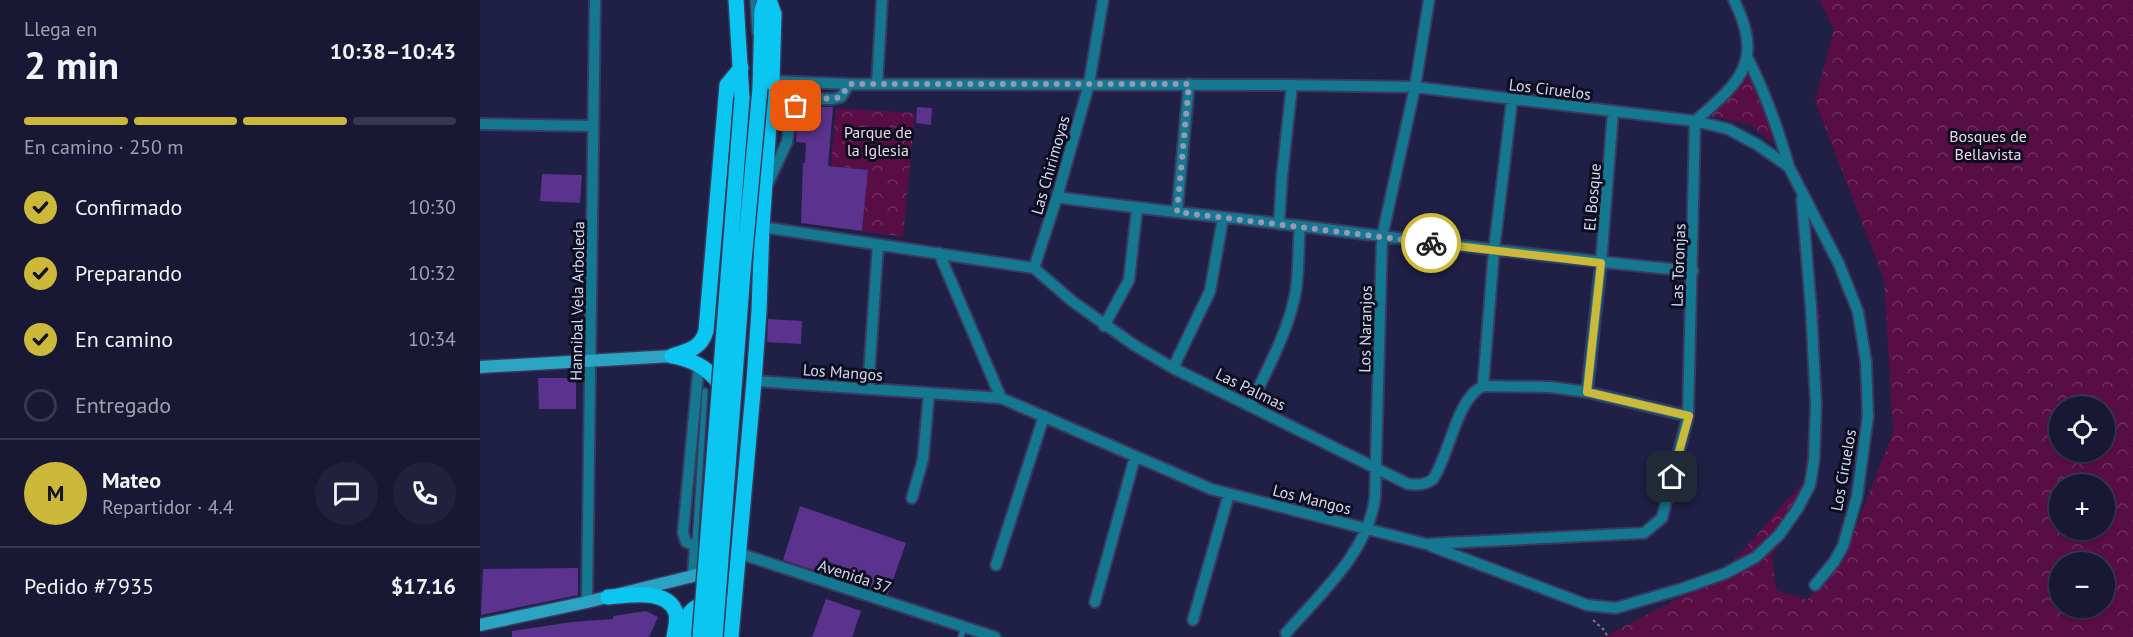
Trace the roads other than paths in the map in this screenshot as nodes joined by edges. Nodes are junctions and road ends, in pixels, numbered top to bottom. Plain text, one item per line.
1 (595, 0) edge
2 (735, 0) edge
3 (753, 0) edge
4 (765, 0) edge
5 (769, 0) edge
6 (882, 0) edge
7 (1103, 0) edge
8 (1429, 0) edge
9 (1734, 0) edge
10 (1748, 59) junction
11 (741, 68) junction
12 (760, 68) junction
13 (766, 84) junction
14 (849, 84) junction
15 (877, 84) junction
16 (1089, 84) junction
17 (1189, 84) junction
18 (1292, 85) junction
19 (1415, 87) junction
20 (1512, 100) junction
21 (1613, 112) junction
22 (1695, 121) junction
23 (480, 124) edge
24 (593, 126) junction
25 (1789, 167) junction
26 (766, 187) junction
27 (1802, 194) junction
28 (1057, 196) junction
29 (1137, 209) junction
30 (1177, 212) junction
31 (1223, 218) junction
32 (1279, 224) junction
33 (1300, 226) junction
34 (762, 227) junction
35 (1382, 237) junction
36 (878, 244) junction
37 (1494, 250) junction
38 (939, 253) junction
39 (1601, 263) junction
40 (1034, 268) junction
41 (1692, 271) junction
42 (759, 311) junction
43 (708, 313) junction
44 (1104, 326) junction
45 (672, 356) junction
46 (591, 360) junction
47 (480, 367) edge
48 (1173, 368) junction
49 (698, 374) dead end
50 (754, 381) junction
51 (1483, 386) junction
52 (722, 387) junction
53 (868, 389) junction
54 (705, 391) dead end
55 (1587, 392) junction
56 (929, 393) junction
57 (1001, 398) junction
58 (1250, 406) junction
59 (1044, 416) junction
60 (1689, 416) junction
61 (747, 454) junction
62 (1136, 457) junction
63 (1376, 468) junction
64 (1229, 494) junction
65 (912, 498) dead end
66 (1368, 529) junction
67 (1634, 533) joint
68 (1426, 544) junction
69 (694, 546) junction
70 (715, 554) junction
71 (738, 554) junction
72 (996, 565) dead end
73 (710, 571) junction
74 (693, 576) junction
75 (1815, 585) dead end
76 (608, 597) junction
77 (587, 602) junction
78 (1095, 602) dead end
79 (1193, 620) dead end
80 (480, 625) edge
81 (731, 629) edge
82 (963, 632) edge
83 (1286, 633) dead end
84 (674, 637) edge
85 (684, 637) edge
86 (700, 637) edge
87 (715, 637) edge
88 (995, 637) edge

1 - 24 street, Hannibal Vela Arboleda
2 - 11 main road
3 - 12 lane
4 - 12 main road
5 - 13 main road
6 - 15 street
7 - 16 street, Las Chirimoyas
8 - 19 street, Los Naranjos
9 - 10 street
10 - 22 street
10 - 25 street
11 - 43 main road
11 - 86 main road, bridge
12 - 13 main road
13 - 14 street, Los Ciruelos
13 - 26 main road
13 - 87 main road, bridge
14 - 15 street, Los Ciruelos
14 - 26 street
15 - 16 street, Los Ciruelos
16 - 17 street, Los Ciruelos
16 - 28 street, Las Chirimoyas
17 - 18 street, Los Ciruelos
17 - 30 street
18 - 19 street, Los Ciruelos
18 - 32 street
19 - 20 street, Los Ciruelos
19 - 35 street, Los Naranjos
20 - 21 street, Los Ciruelos
20 - 37 street
21 - 22 street, Los Ciruelos
21 - 39 street, El Bosque
22 - 25 street, Los Ciruelos
22 - 41 street, Las Toronjas
23 - 24 street
24 - 46 street, Hannibal Vela Arboleda
25 - 27 street, Los Ciruelos
26 - 34 main road
27 - 68 street
27 - 75 street, Los Ciruelos
28 - 29 street
28 - 40 street, Las Chirimoyas
29 - 30 street
29 - 44 street
30 - 31 street
31 - 32 street
31 - 48 street
32 - 33 street
33 - 35 street
33 - 58 street
34 - 36 street
34 - 42 main road
35 - 37 street
35 - 63 street, Los Naranjos
36 - 38 street
36 - 53 street
37 - 39 street
37 - 51 street
38 - 40 street
38 - 57 street
39 - 41 street
39 - 55 street, El Bosque
40 - 44 street, Las Palmas
41 - 60 street, Las Toronjas
42 - 43 main road
42 - 50 main road
43 - 45 main road
44 - 48 street, Las Palmas
45 - 46 main road
45 - 52 main road
46 - 47 main road
46 - 77 street, Hannibal Vela Arboleda
48 - 58 street, Las Palmas
49 - 69 street
50 - 53 street, Los Mangos
50 - 61 main road
51 - 55 street
51 - 63 street, Las Palmas
52 - 61 main road
52 - 70 main road
53 - 56 street, Los Mangos
54 - 69 lane
55 - 60 street
56 - 57 street, Los Mangos
56 - 65 street
57 - 59 street, Los Mangos
58 - 63 street, Las Palmas
59 - 62 street, Los Mangos
59 - 72 street
60 - 67 street, Las Toronjas
61 - 71 main road
62 - 64 street, Los Mangos
62 - 78 street
63 - 66 street, Los Naranjos
64 - 66 street, Los Mangos
64 - 79 street
66 - 68 street, Los Mangos
66 - 83 street, Los Naranjos
67 - 68 street, Los Mangos
69 - 70 street
69 - 74 street
70 - 73 main road
71 - 73 main road
71 - 81 main road
71 - 82 street, Avenida 37
73 - 74 main road
74 - 76 main road
76 - 77 main road
76 - 84 main road
77 - 80 main road
81 - 85 main road
82 - 88 street, Avenida 37

